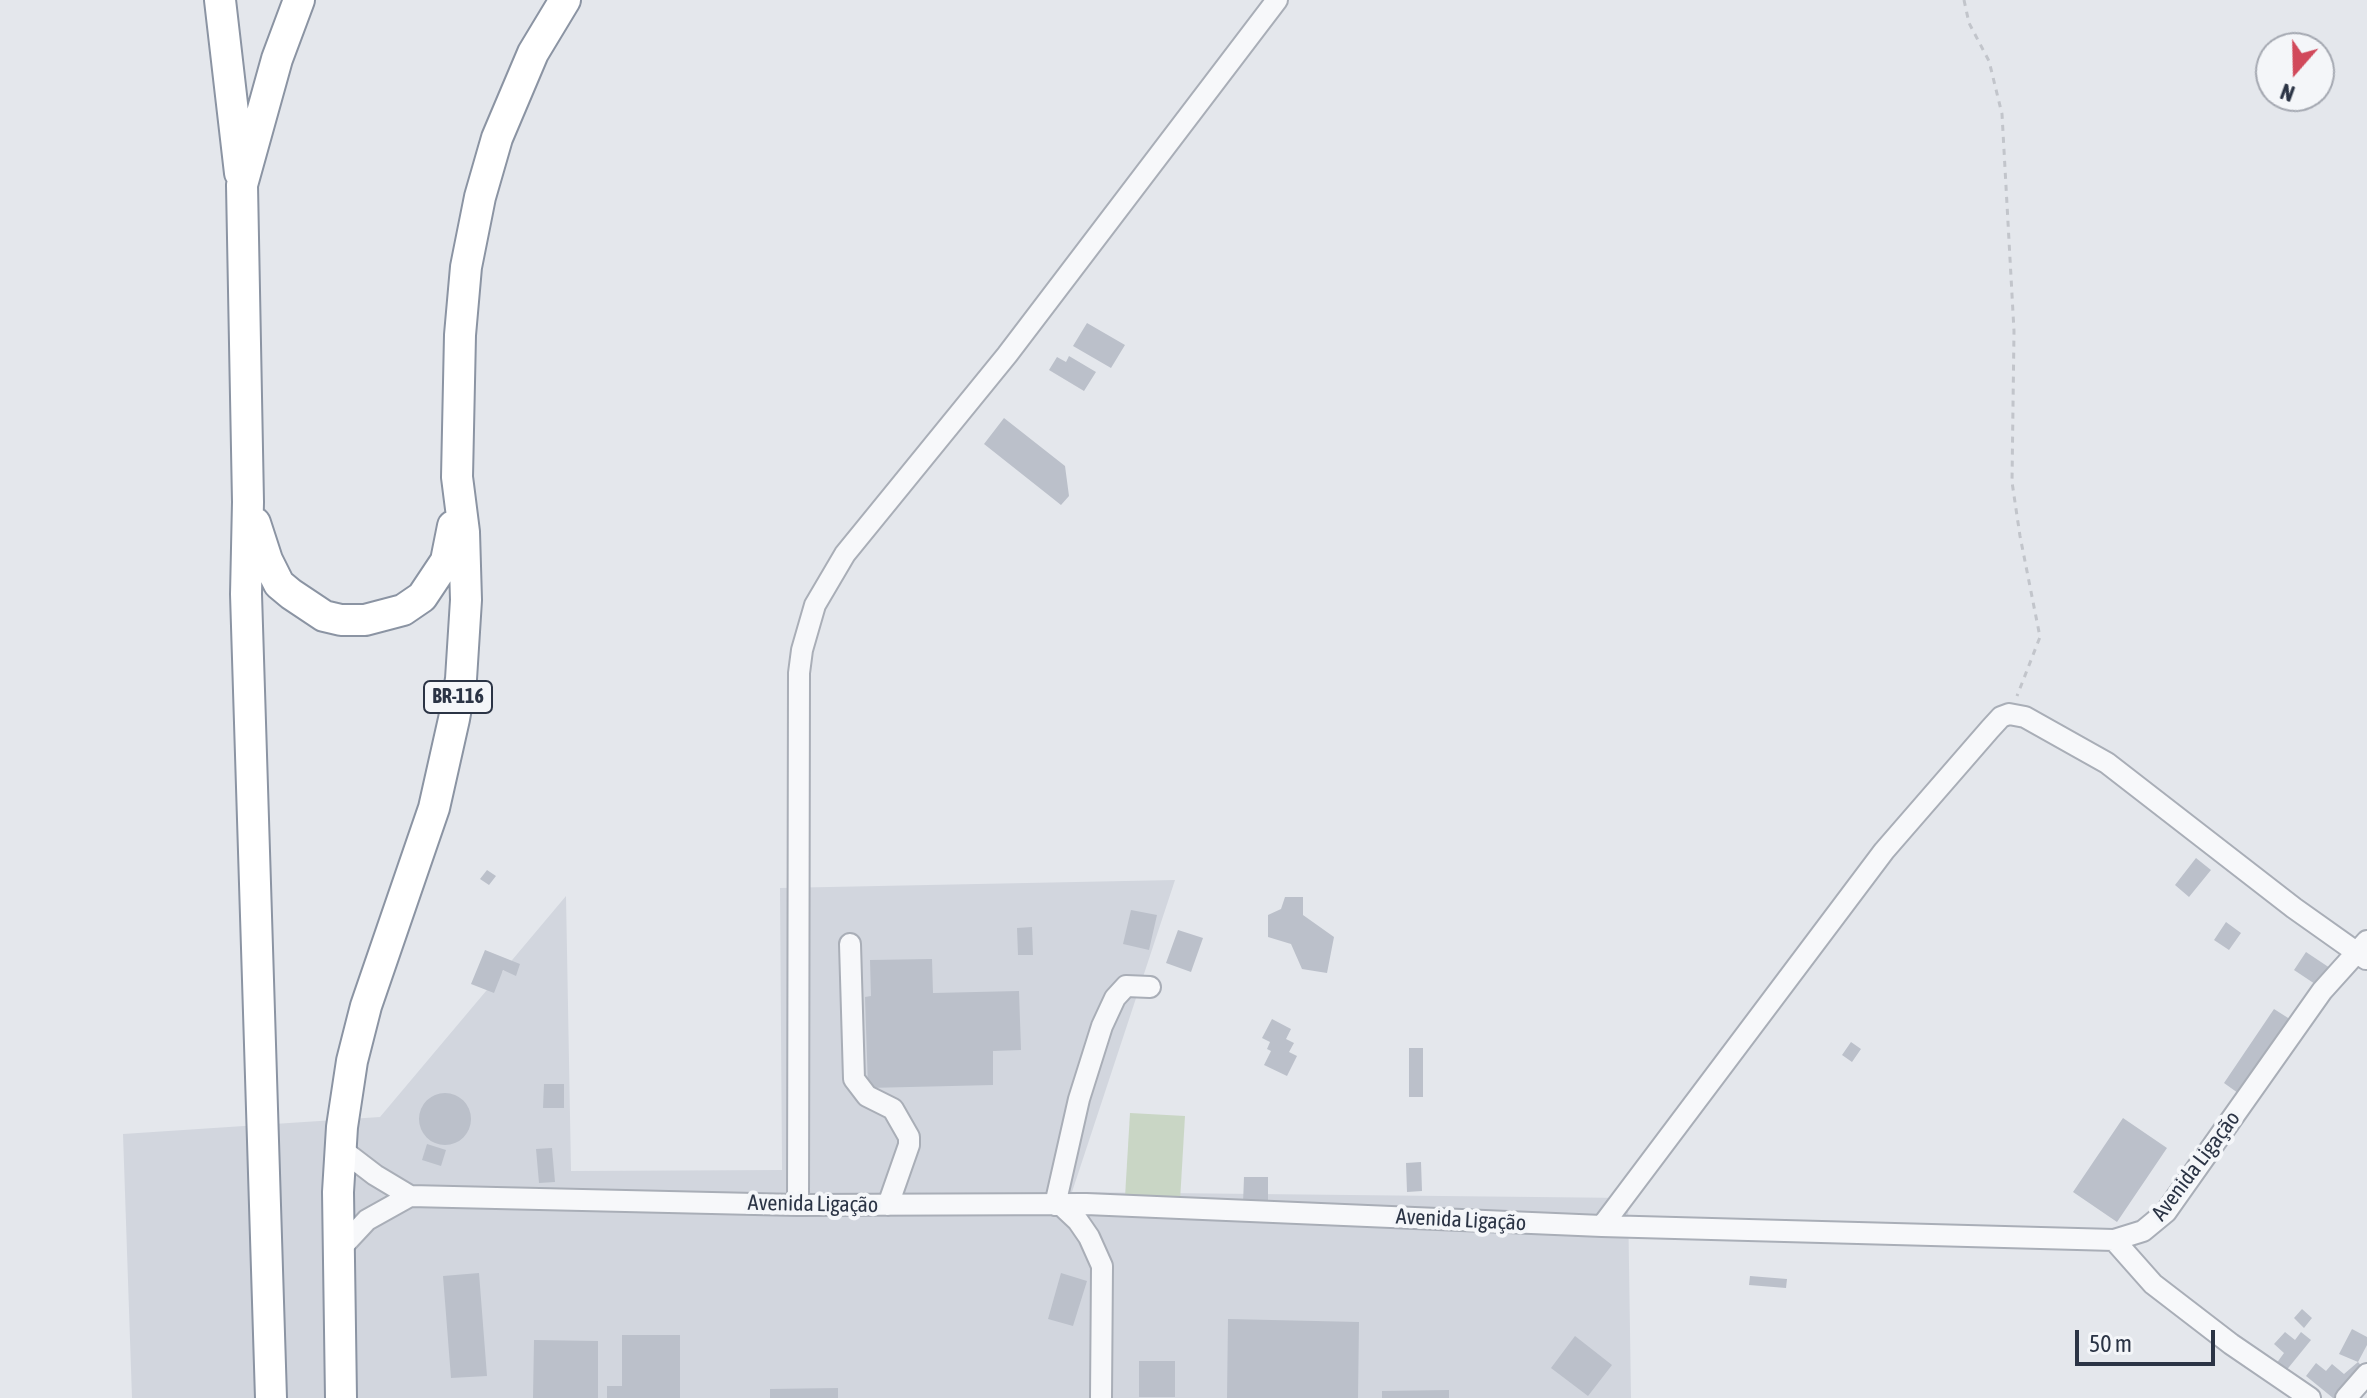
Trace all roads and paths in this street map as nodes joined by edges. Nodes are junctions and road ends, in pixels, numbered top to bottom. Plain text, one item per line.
1 (220, 0) edge
2 (299, 0) edge
3 (565, 0) edge
4 (1277, 0) edge
5 (1964, 0) edge
6 (242, 185) junction
7 (457, 477) junction
8 (248, 502) junction
9 (2025, 717) junction
10 (850, 944) dead end
11 (2363, 951) edge
12 (1150, 987) dead end
13 (341, 1149) junction
14 (410, 1196) junction
15 (798, 1205) junction
16 (888, 1205) junction
17 (1058, 1205) junction
18 (1602, 1226) junction
19 (2114, 1240) junction
20 (339, 1250) junction
21 (2367, 1374) edge
22 (271, 1398) edge
23 (341, 1398) edge
24 (1101, 1398) edge
25 (2310, 1398) edge
26 (2346, 1398) edge

1 - 6 highway
2 - 6 highway
3 - 7 highway, BR-116
4 - 15 street
5 - 9 path
6 - 8 highway
7 - 8 highway
7 - 13 highway, BR-116
8 - 22 highway
9 - 11 street
9 - 18 street
10 - 16 street
11 - 19 street, Avenida Ligação
12 - 17 street
13 - 14 street, Avenida Ligação
13 - 20 highway, BR-116
14 - 15 street, Avenida Ligação
14 - 20 street
15 - 16 street, Avenida Ligação
16 - 17 street, Avenida Ligação
17 - 18 street, Avenida Ligação
17 - 24 street
18 - 19 street, Avenida Ligação
19 - 25 street
20 - 23 highway, BR-116
21 - 26 street

